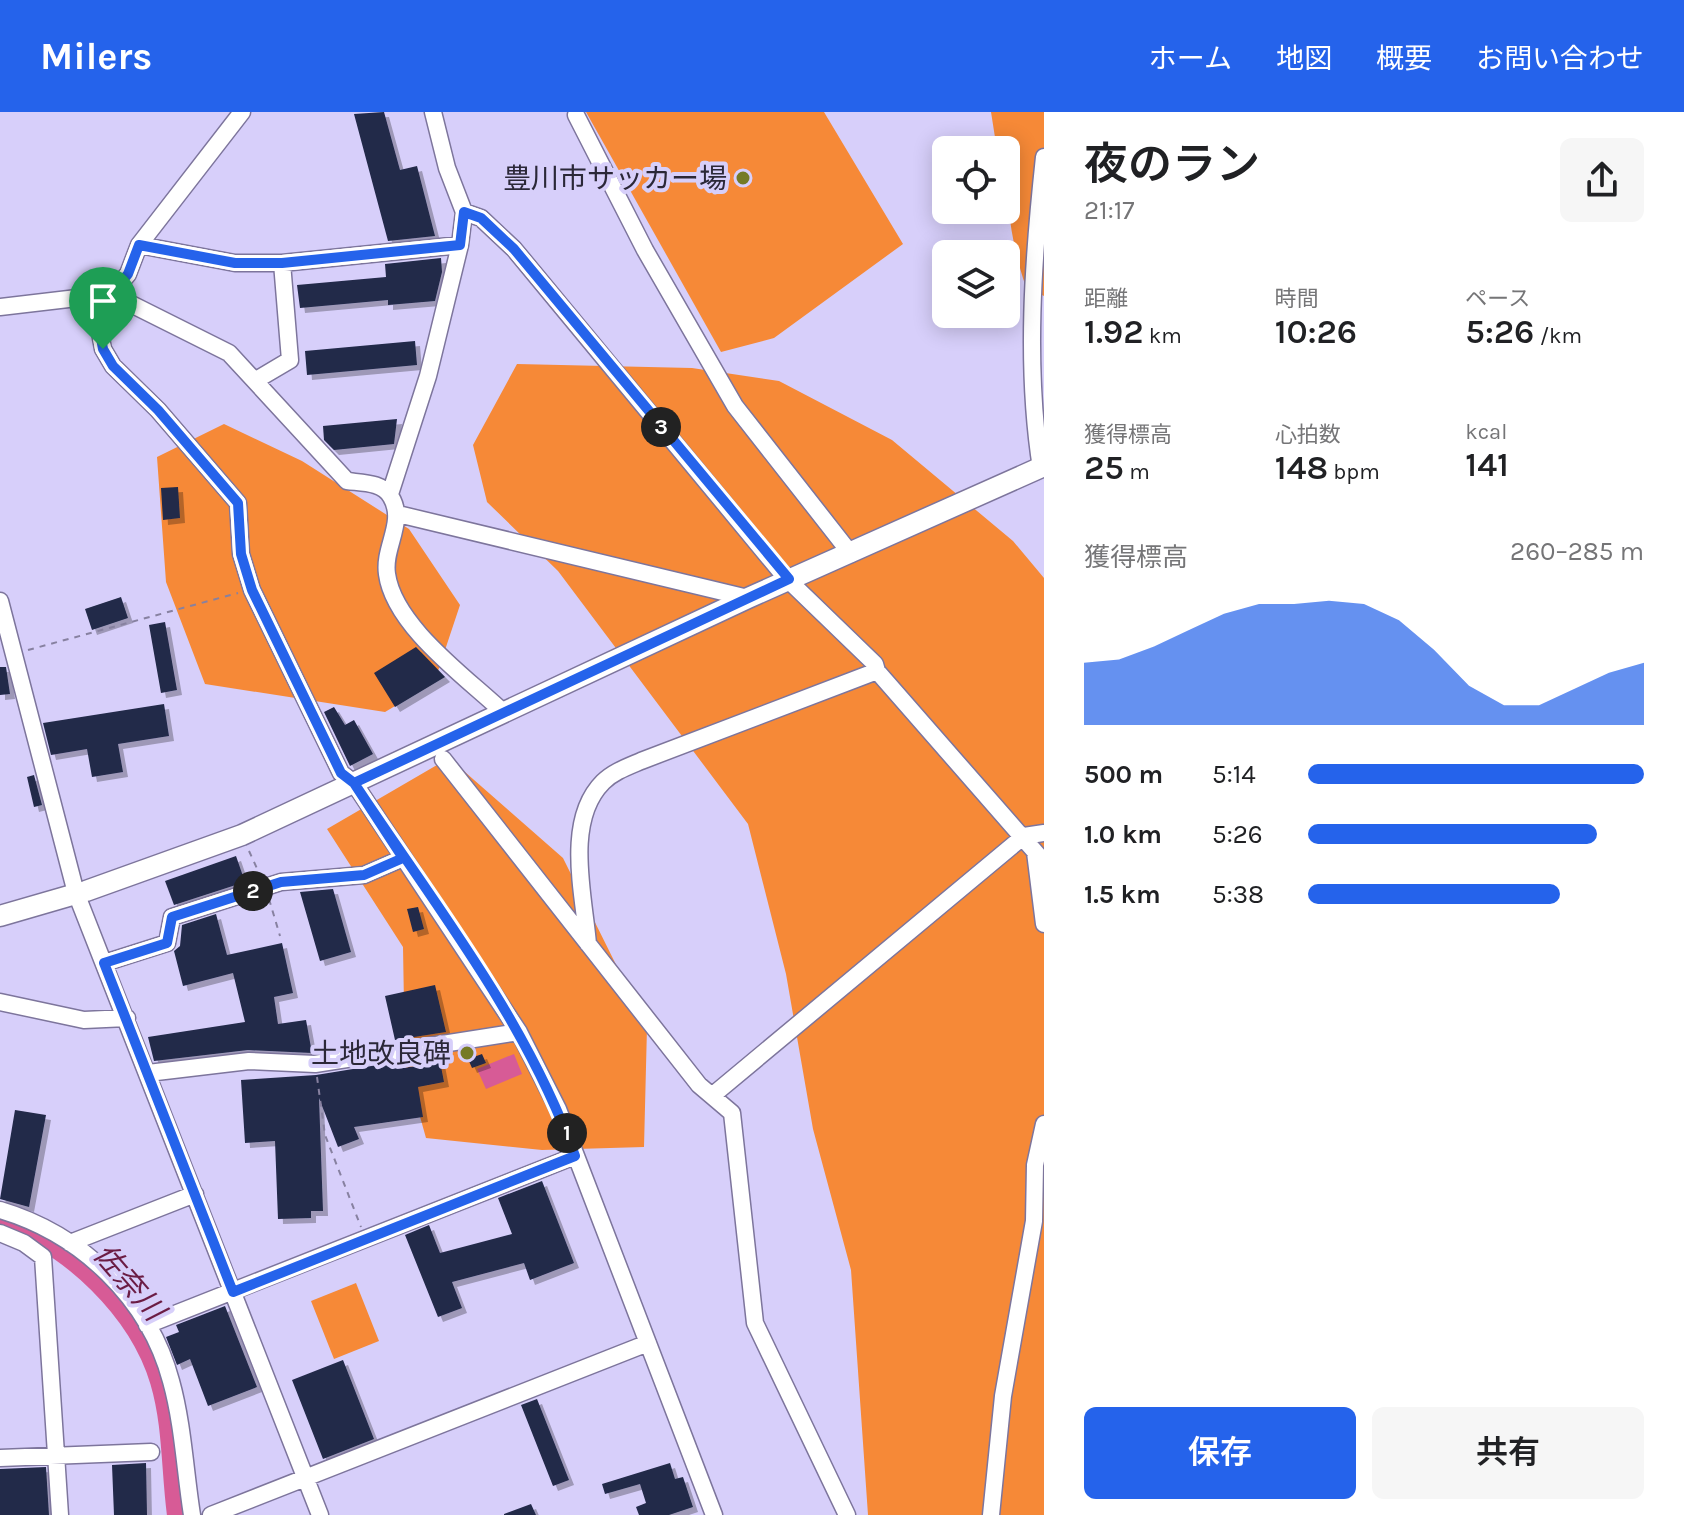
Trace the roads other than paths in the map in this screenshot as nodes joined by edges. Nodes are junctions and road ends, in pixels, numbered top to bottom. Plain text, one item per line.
1 (242, 112) edge
2 (433, 112) edge
3 (576, 115) dead end
4 (1044, 157) edge
5 (464, 212) junction
6 (139, 245) junction
7 (460, 245) junction
8 (282, 263) junction
9 (93, 294) junction
10 (111, 294) junction
11 (0, 307) edge
12 (256, 380) junction
13 (1042, 467) edge
14 (390, 494) junction
15 (398, 514) junction
16 (851, 554) junction
17 (789, 579) junction
18 (748, 598) junction
19 (0, 601) edge
20 (877, 671) junction
21 (503, 712) junction
22 (443, 759) dead end
23 (354, 783) junction
24 (1044, 833) edge
25 (1024, 836) junction
26 (1039, 856) edge
27 (403, 858) junction
28 (76, 893) junction
29 (0, 916) edge
30 (1044, 924) edge
31 (588, 946) junction
32 (104, 963) junction
33 (0, 1002) edge
34 (127, 1018) junction
35 (519, 1032) junction
36 (148, 1073) junction
37 (713, 1095) junction
38 (1044, 1124) edge
39 (575, 1156) junction
40 (195, 1194) junction
41 (0, 1210) edge
42 (0, 1233) edge
43 (70, 1243) junction
44 (233, 1292) junction
45 (147, 1325) junction
46 (648, 1343) junction
47 (151, 1452) dead end
48 (58, 1455) junction
49 (0, 1458) edge
50 (306, 1478) junction
51 (60, 1515) edge
52 (192, 1515) edge
53 (211, 1515) edge
54 (320, 1515) edge
55 (714, 1515) edge
56 (847, 1515) edge
57 (991, 1515) edge

1 - 6 street
2 - 5 street
3 - 16 street
4 - 13 street
5 - 7 street
5 - 17 street
6 - 8 street
6 - 10 street
7 - 8 street
7 - 14 street
8 - 12 street
9 - 10 street
9 - 11 street
9 - 23 street
10 - 12 street
12 - 14 street
13 - 16 main road
14 - 15 street
15 - 18 street
15 - 21 street
16 - 17 main road
17 - 18 main road
17 - 20 street
18 - 21 main road
19 - 28 street
20 - 25 street
20 - 31 street
21 - 23 main road
22 - 31 street
23 - 27 street
23 - 28 main road
24 - 25 street
25 - 26 street
25 - 37 street
26 - 30 street
27 - 32 street
27 - 35 street
28 - 29 main road
28 - 32 street
31 - 37 street
32 - 34 street
33 - 34 street
34 - 36 street
35 - 36 street
35 - 39 street
36 - 40 street
37 - 56 street
38 - 57 street
39 - 44 street
39 - 46 street
40 - 43 street
40 - 44 street
41 - 43 street
42 - 48 street
43 - 45 street
44 - 45 street
44 - 50 street
45 - 52 street
46 - 50 street
46 - 55 street
47 - 48 street
48 - 49 street
48 - 51 street
50 - 53 street
50 - 54 street

